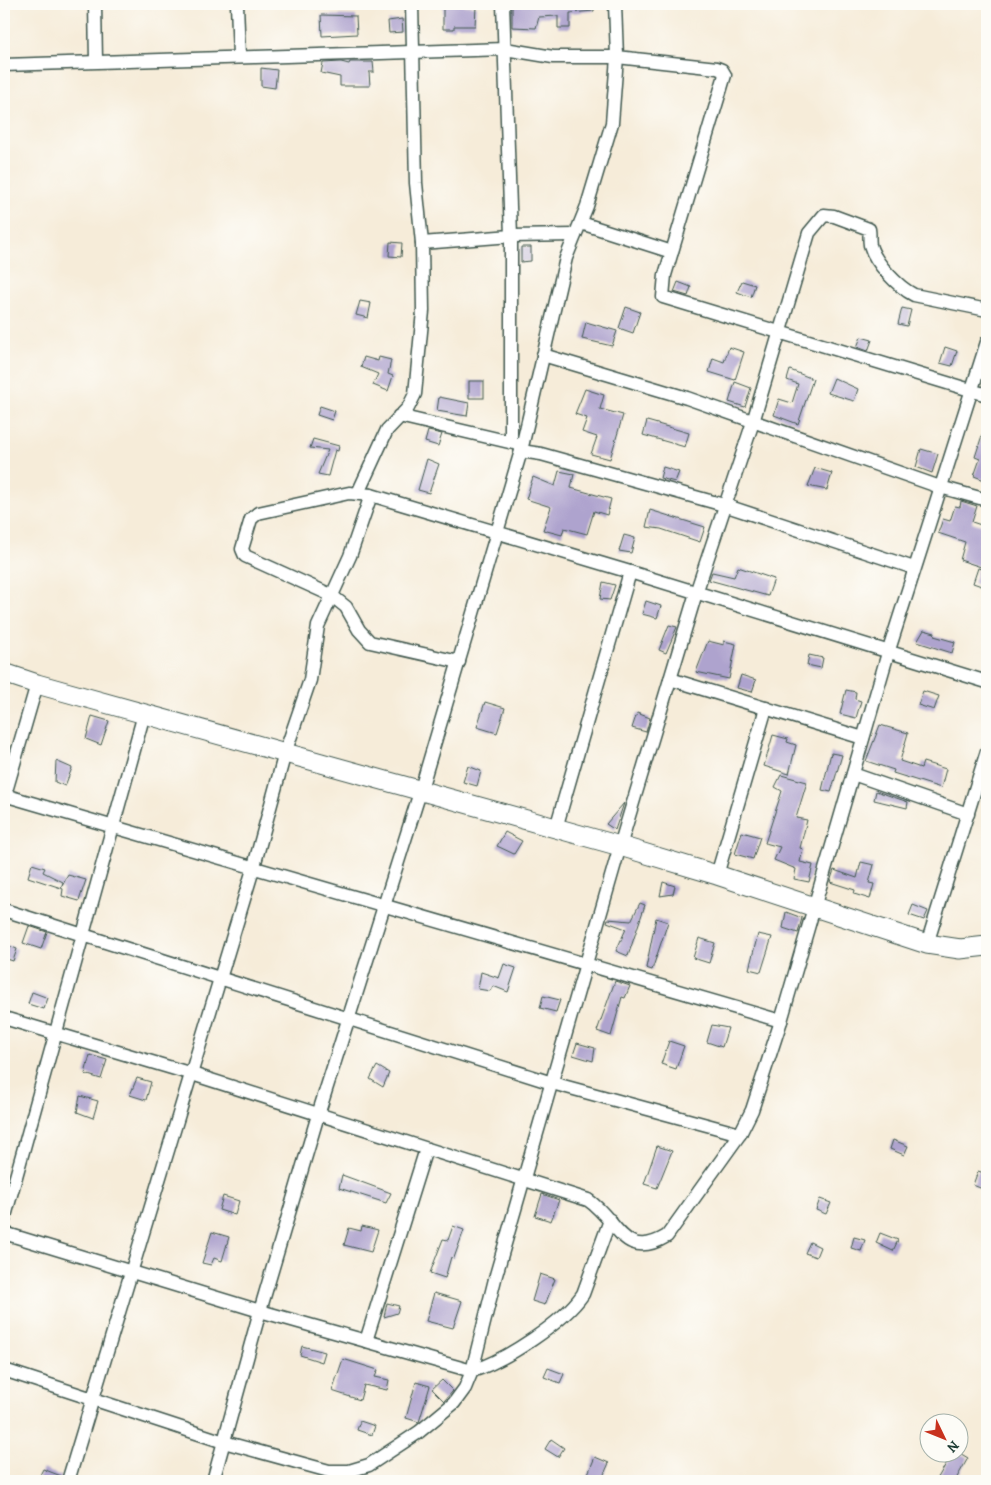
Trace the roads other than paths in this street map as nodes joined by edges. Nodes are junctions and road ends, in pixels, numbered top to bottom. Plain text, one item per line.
1 (95, 4) edge
2 (237, 4) edge
3 (412, 4) edge
4 (504, 4) edge
5 (615, 4) edge
6 (505, 49) junction
7 (413, 53) junction
8 (239, 56) junction
9 (617, 57) junction
10 (96, 61) junction
11 (4, 65) edge
12 (581, 223) junction
13 (575, 235) junction
14 (511, 236) junction
15 (422, 243) junction
16 (672, 252) junction
17 (987, 310) edge
18 (781, 331) junction
19 (987, 342) edge
20 (543, 355) junction
21 (972, 391) junction
22 (987, 395) edge
23 (399, 416) junction
24 (752, 422) junction
25 (518, 446) junction
26 (940, 486) junction
27 (364, 494) junction
28 (987, 500) edge
29 (724, 505) junction
30 (497, 532) junction
31 (914, 568) junction
32 (630, 572) junction
33 (696, 593) junction
34 (331, 594) junction
35 (888, 653) junction
36 (458, 662) junction
37 (4, 673) edge
38 (670, 679) junction
39 (987, 682) edge
40 (37, 684) junction
41 (766, 708) junction
42 (144, 714) junction
43 (864, 738) junction
44 (987, 751) edge
45 (285, 754) junction
46 (853, 774) junction
47 (421, 790) junction
48 (4, 796) edge
49 (968, 814) junction
50 (114, 828) junction
51 (556, 828) junction
52 (620, 846) junction
53 (254, 866) junction
54 (716, 875) junction
55 (384, 904) junction
56 (814, 908) junction
57 (4, 910) edge
58 (84, 935) junction
59 (927, 944) junction
60 (987, 946) edge
61 (586, 963) junction
62 (220, 979) junction
63 (4, 1018) edge
64 (348, 1020) junction
65 (781, 1021) junction
66 (57, 1033) junction
67 (192, 1074) junction
68 (552, 1083) junction
69 (318, 1115) junction
70 (740, 1134) junction
71 (426, 1149) junction
72 (524, 1180) junction
73 (4, 1220) edge
74 (610, 1220) junction
75 (4, 1233) edge
76 (132, 1272) junction
77 (260, 1311) junction
78 (366, 1341) junction
79 (4, 1370) edge
80 (472, 1372) junction
81 (94, 1400) junction
82 (224, 1442) junction
83 (68, 1481) edge
84 (213, 1481) edge

1 - 10 street
2 - 8 street
3 - 7 street
4 - 6 street
5 - 9 street
6 - 7 street
6 - 9 street
6 - 14 street
7 - 8 street
7 - 15 street
8 - 10 street
9 - 12 street
9 - 16 street
10 - 11 street
12 - 13 street
12 - 16 street
13 - 14 street
13 - 20 street
14 - 15 street
14 - 25 street
15 - 23 street
16 - 18 street
17 - 18 street
18 - 21 street
18 - 24 street
19 - 21 street
20 - 24 street
20 - 25 street
21 - 22 street
21 - 26 street
23 - 25 street
23 - 27 street
24 - 26 street
24 - 29 street
25 - 29 street
25 - 30 street
26 - 28 street
26 - 31 street
27 - 30 street
27 - 34 street
27 - 34 street
29 - 31 street
29 - 33 street
30 - 32 street
30 - 36 street
31 - 35 street
32 - 33 street
32 - 51 street
33 - 35 street
33 - 38 street
34 - 36 street
34 - 45 street
35 - 39 street
35 - 43 street
36 - 47 street
37 - 40 main road
38 - 41 street
38 - 52 street
40 - 42 main road
40 - 48 street
41 - 43 street
41 - 54 street
42 - 45 main road
42 - 50 street
43 - 46 street
44 - 49 street
45 - 47 main road
45 - 53 street
46 - 49 street
46 - 56 street
47 - 51 main road
47 - 55 street
48 - 50 street
49 - 59 street
50 - 53 street
50 - 58 street
51 - 52 main road
52 - 54 main road
52 - 61 street
53 - 55 street
53 - 62 street
54 - 56 main road
55 - 61 street
55 - 64 street
56 - 59 main road
56 - 65 street
57 - 58 street
58 - 62 street
58 - 66 street
59 - 60 main road
61 - 65 street
61 - 68 street
62 - 64 street
62 - 67 street
63 - 66 street
64 - 68 street
64 - 69 street
65 - 70 street
66 - 67 street
66 - 73 street
67 - 69 street
67 - 76 street
68 - 70 street
68 - 72 street
69 - 71 street
69 - 77 street
70 - 74 street
71 - 72 street
71 - 78 street
72 - 74 street
72 - 80 street
74 - 80 street
75 - 76 street
76 - 77 street
76 - 81 street
77 - 78 street
77 - 82 street
78 - 80 street
79 - 81 street
80 - 82 street
81 - 82 street
81 - 83 street
82 - 84 street

